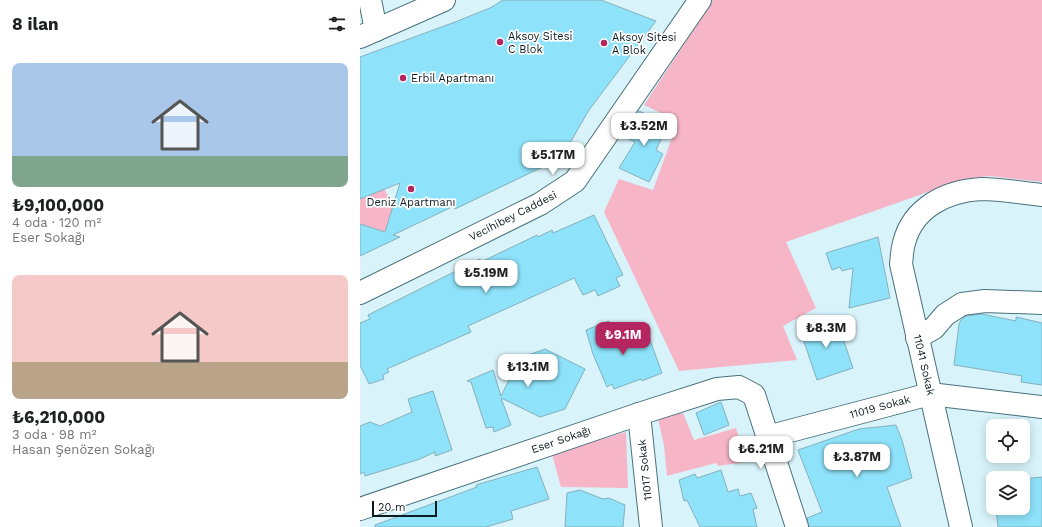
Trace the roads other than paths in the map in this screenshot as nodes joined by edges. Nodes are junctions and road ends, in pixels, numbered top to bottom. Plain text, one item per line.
1 (370, 0) edge
2 (444, 0) edge
3 (697, 1) edge
4 (368, 34) edge
5 (1042, 195) edge
6 (361, 289) edge
7 (1042, 303) edge
8 (917, 338) junction
9 (930, 394) junction
10 (1042, 407) edge
11 (639, 414) junction
12 (767, 437) junction
13 (360, 509) edge
14 (651, 527) edge
15 (797, 527) edge
16 (961, 527) edge

1 - 4 street
2 - 4 street
3 - 6 street, Vecihibey Caddesi
5 - 8 street, 11041 Sokak
7 - 8 street
8 - 9 street, 11041 Sokak
9 - 10 street, 11019 Sokak
9 - 12 street, 11019 Sokak
9 - 16 street, 11041 Sokak
11 - 12 street, Eser Sokağı
11 - 13 street, Eser Sokağı
11 - 14 street, 11017 Sokak
12 - 15 street

